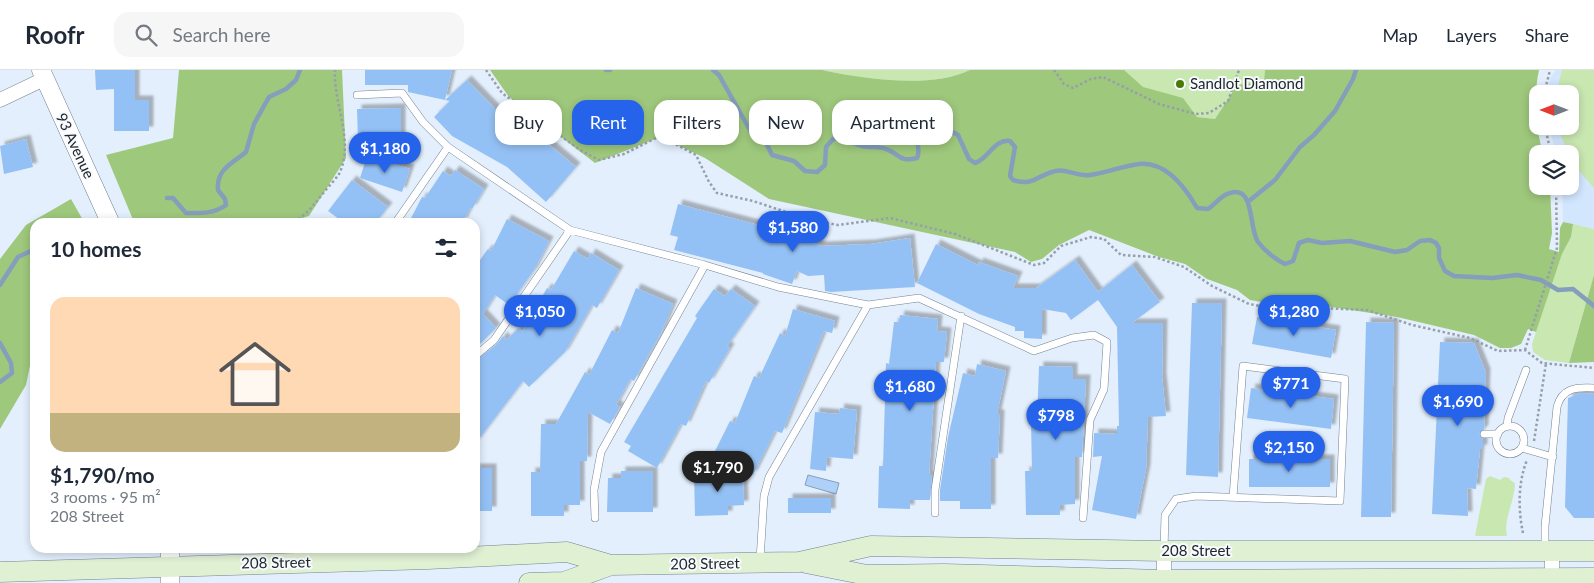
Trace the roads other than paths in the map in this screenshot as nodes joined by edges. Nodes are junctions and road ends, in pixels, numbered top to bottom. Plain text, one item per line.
1 (42, 75) edge
2 (357, 95) dead end
3 (0, 100) edge
4 (448, 146) junction
5 (108, 218) edge
6 (399, 218) edge
7 (570, 230) junction
8 (705, 265) junction
9 (868, 305) junction
10 (961, 316) junction
11 (480, 352) edge
12 (1526, 370) dead end
13 (1594, 388) edge
14 (1507, 426) junction
15 (1484, 434) dead end
16 (1498, 434) junction
17 (1522, 448) junction
18 (1553, 457) junction
19 (1233, 498) junction
20 (934, 513) dead end
21 (595, 518) dead end
22 (1082, 518) dead end
23 (1164, 551) junction
24 (1594, 551) edge
25 (1552, 552) junction
26 (800, 562) junction
27 (760, 563) junction
28 (170, 565) edge
29 (611, 565) junction
30 (0, 572) edge
31 (1594, 578) edge
32 (1552, 580) edge
33 (1164, 581) edge
34 (529, 583) edge

1 - 3 street
1 - 5 street, 93 Avenue
2 - 4 lane
4 - 6 lane
4 - 7 lane
7 - 8 lane
7 - 11 lane
8 - 9 lane
8 - 21 lane
9 - 10 lane
9 - 27 lane
10 - 20 lane
10 - 22 lane
12 - 14 lane
13 - 18 lane
14 - 16 lane
14 - 17 lane
15 - 16 lane
16 - 17 lane
17 - 18 lane
18 - 25 lane
19 - 19 lane
19 - 23 lane
23 - 25 main road, 208 Street
23 - 26 main road, 208 Street
23 - 33 street
24 - 25 main road, 208 Street
25 - 32 street
26 - 27 main road, 208 Street
26 - 33 main road, 208 Street
27 - 29 main road, 208 Street
28 - 29 main road, 208 Street
28 - 30 main road, 208 Street
29 - 34 main road, 208 Street
31 - 32 main road, 208 Street
32 - 33 main road, 208 Street

